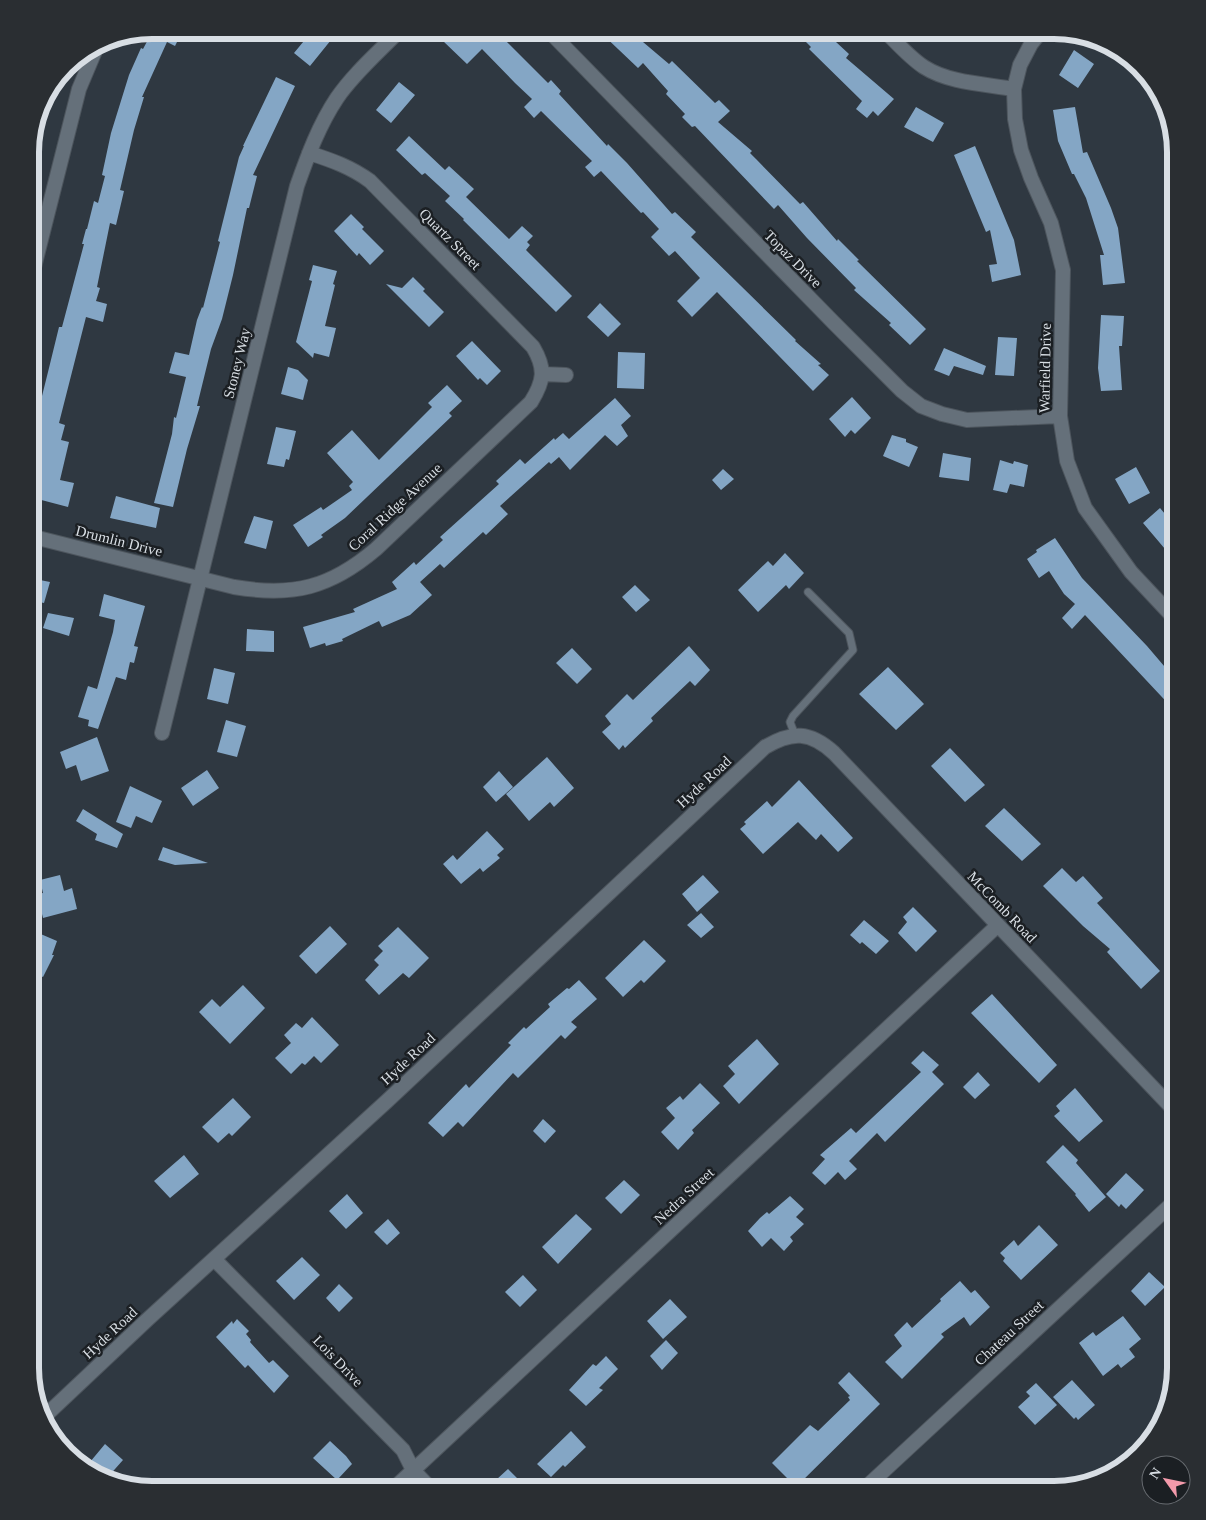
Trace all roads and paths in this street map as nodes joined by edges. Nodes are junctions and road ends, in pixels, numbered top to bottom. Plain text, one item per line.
1 (391, 39) edge
2 (557, 39) edge
3 (893, 39) edge
4 (1035, 39) edge
5 (93, 55) edge
6 (1014, 89) junction
7 (309, 153) junction
8 (39, 247) edge
9 (543, 374) junction
10 (566, 374) dead end
11 (1060, 416) junction
12 (39, 538) edge
13 (199, 578) junction
14 (808, 592) dead end
15 (1167, 610) edge
16 (162, 733) dead end
17 (796, 735) junction
18 (997, 926) junction
19 (1167, 1103) edge
20 (1167, 1208) edge
21 (214, 1259) junction
22 (48, 1413) edge
23 (413, 1470) junction
24 (401, 1481) edge
25 (423, 1481) edge
26 (873, 1481) edge

1 - 7 street, Stoney Way
2 - 11 street, Topaz Drive
3 - 6 street
4 - 6 street, Warfield Drive
5 - 8 street
6 - 11 street, Warfield Drive
7 - 9 street, Quartz Street
7 - 13 street, Stoney Way
9 - 10 street
9 - 13 street, Coral Ridge Avenue
11 - 15 street, Warfield Drive
12 - 13 street, Drumlin Drive
13 - 16 street, Stoney Way
14 - 17 lane
17 - 18 street, McComb Road
17 - 21 street, Hyde Road
18 - 19 street, McComb Road
18 - 23 street, Nedra Street
20 - 26 street, Chateau Street
21 - 22 street, Hyde Road
21 - 23 street, Lois Drive
23 - 24 street, Nedra Street
23 - 25 street, Lois Drive

